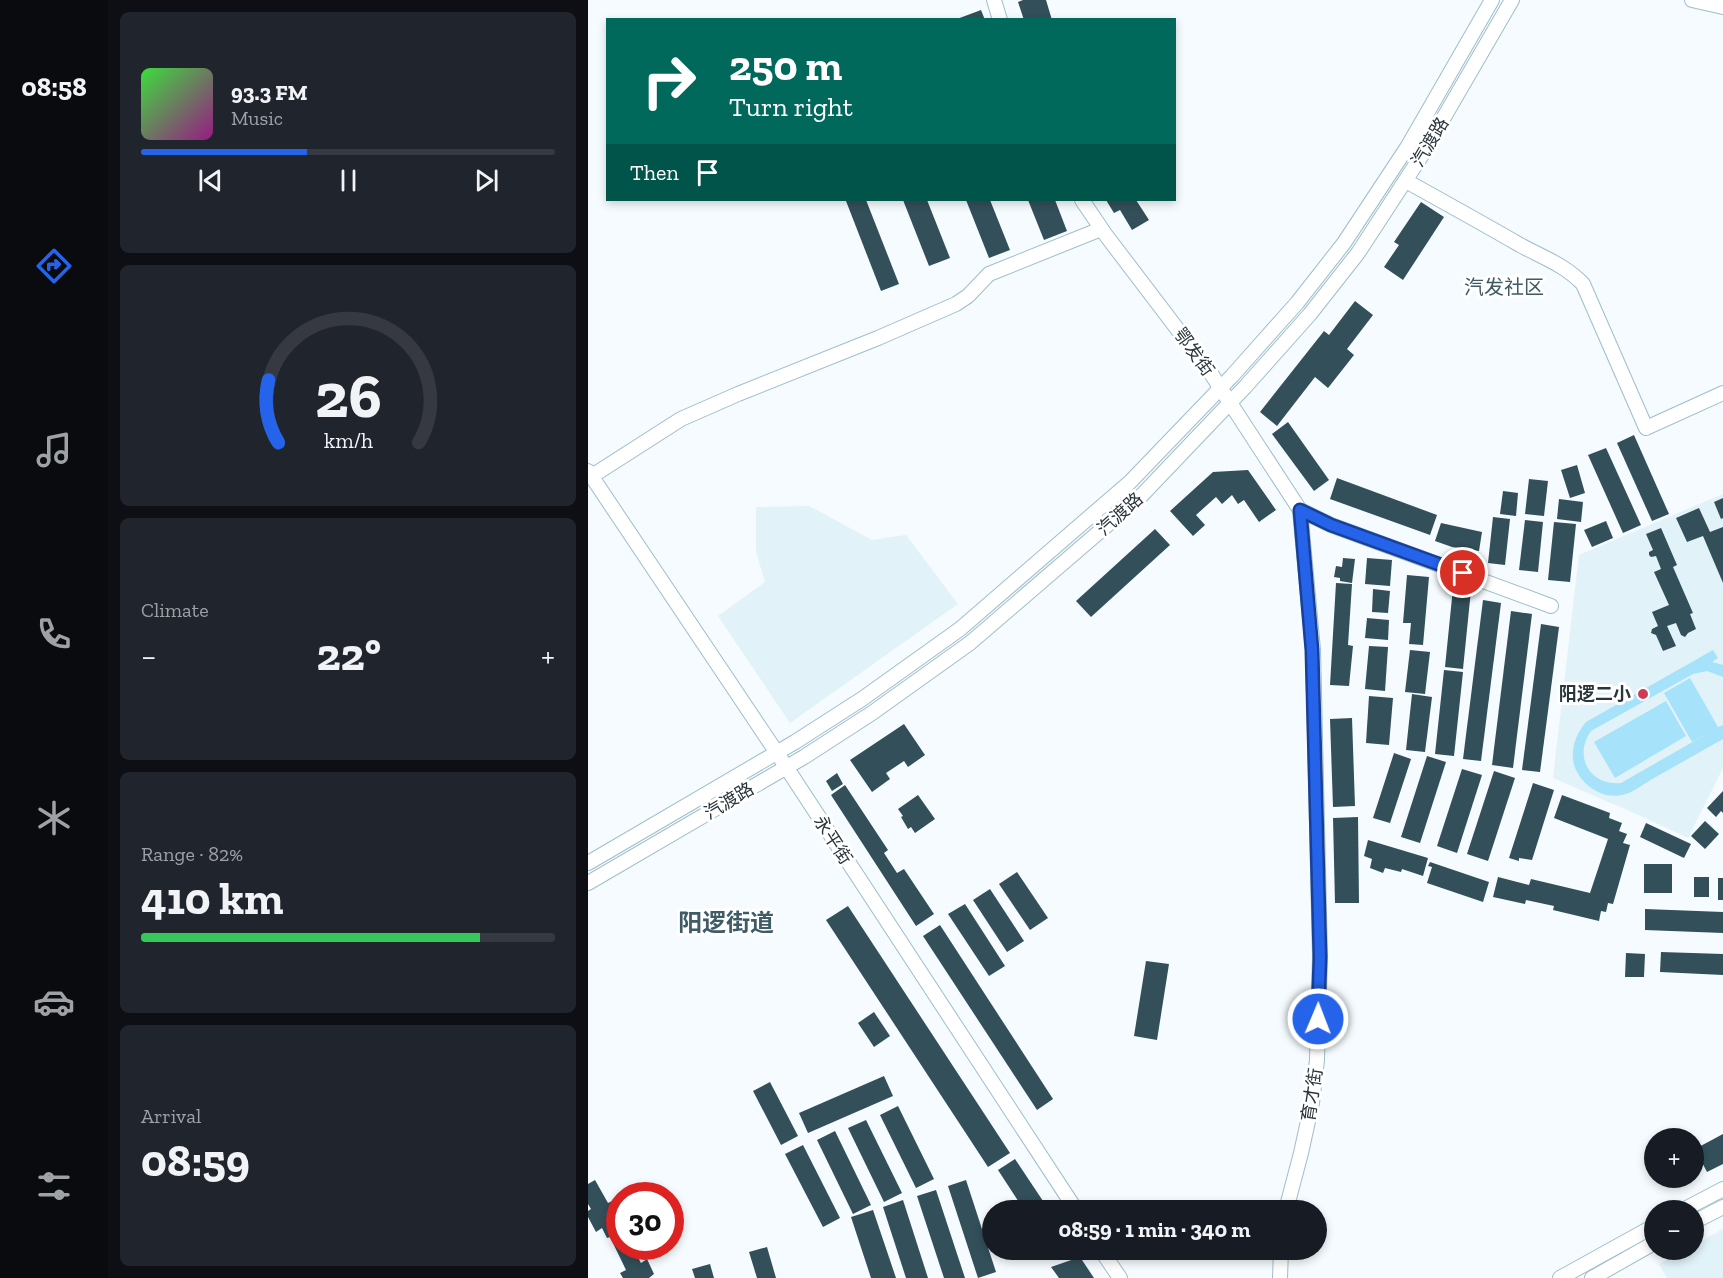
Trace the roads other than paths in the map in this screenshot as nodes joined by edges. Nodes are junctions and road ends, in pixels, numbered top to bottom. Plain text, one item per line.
1 (994, 0) edge
2 (1492, 0) edge
3 (1512, 0) edge
4 (1692, 0) edge
5 (1723, 7) edge
6 (999, 18) edge
7 (1406, 181) junction
8 (1083, 201) edge
9 (1101, 229) junction
10 (1221, 388) junction
11 (1723, 393) edge
12 (1230, 403) junction
13 (590, 474) edge
14 (1300, 510) junction
15 (1551, 606) dead end
16 (777, 753) junction
17 (786, 767) junction
18 (588, 863) edge
19 (588, 883) edge
20 (1723, 1190) edge
21 (1069, 1200) edge
22 (1289, 1200) edge
23 (1703, 1200) edge
24 (1723, 1207) edge
25 (1704, 1217) edge
26 (1644, 1232) edge
27 (1644, 1249) edge
28 (1108, 1260) edge
29 (1281, 1260) edge
30 (1120, 1278) edge
31 (1281, 1278) edge
32 (1560, 1278) edge
33 (1592, 1278) edge

1 - 6 street
2 - 10 street, 汽渡路
3 - 7 street, 汽渡路
4 - 5 street
7 - 11 street
7 - 12 street, 汽渡路
8 - 9 street, 鄂发街
9 - 10 street, 鄂发街
9 - 13 street
10 - 12 street, 鄂发街
10 - 16 street, 汽渡路
12 - 14 street, 鄂发街
12 - 17 street, 汽渡路
13 - 16 street, 永平街
14 - 15 street
14 - 22 street, 育才街
16 - 17 street, 永平街
16 - 18 street, 汽渡路
17 - 19 street, 汽渡路
17 - 21 street, 永平街
20 - 23 street
24 - 25 street
26 - 32 street
27 - 33 street
28 - 30 street
29 - 31 street

